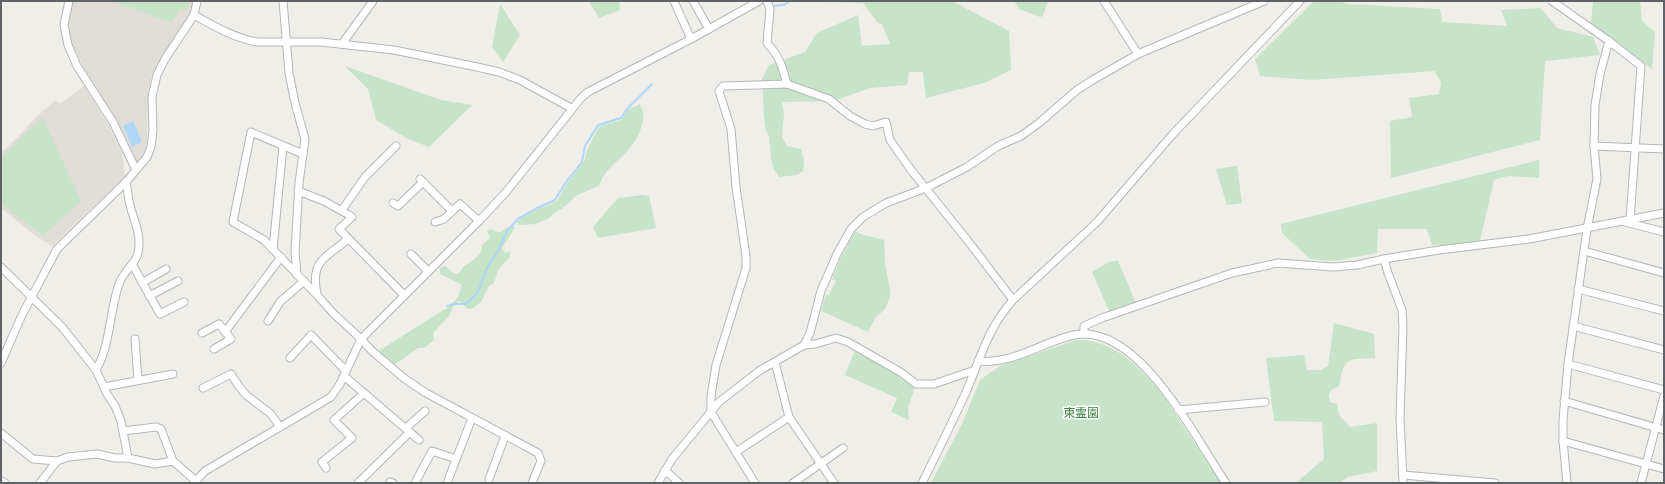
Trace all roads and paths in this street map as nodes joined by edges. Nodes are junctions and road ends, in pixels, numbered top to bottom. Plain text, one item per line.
1 (69, 1) edge
2 (197, 1) edge
3 (282, 1) edge
4 (373, 1) edge
5 (674, 1) edge
6 (693, 1) edge
7 (759, 1) edge
8 (767, 1) edge
9 (1104, 1) edge
10 (1264, 1) edge
11 (1300, 1) edge
12 (1552, 1) edge
13 (194, 15) junction
14 (709, 29) junction
15 (691, 39) junction
16 (1609, 41) junction
17 (286, 42) junction
18 (342, 44) junction
19 (1138, 54) junction
20 (787, 84) junction
21 (571, 108) junction
22 (283, 146) junction
23 (396, 146) dead end
24 (1594, 146) junction
25 (1636, 148) junction
26 (1664, 149) edge
27 (303, 154) junction
28 (136, 170) junction
29 (126, 182) junction
30 (926, 188) junction
31 (298, 191) junction
32 (393, 203) dead end
33 (342, 210) junction
34 (452, 211) junction
35 (1664, 213) edge
36 (1627, 220) junction
37 (479, 221) junction
38 (435, 222) dead end
39 (1587, 229) junction
40 (1664, 232) edge
41 (348, 239) junction
42 (273, 249) junction
43 (1584, 251) junction
44 (411, 254) dead end
45 (281, 258) junction
46 (1384, 259) junction
47 (132, 264) junction
48 (1, 267) edge
49 (166, 270) dead end
50 (428, 271) junction
51 (1664, 273) edge
52 (297, 275) junction
53 (178, 281) dead end
54 (304, 281) junction
55 (142, 283) junction
56 (1578, 289) junction
57 (317, 295) junction
58 (404, 295) junction
59 (31, 296) junction
60 (149, 296) junction
61 (1013, 300) junction
62 (184, 302) dead end
63 (1664, 311) edge
64 (268, 321) dead end
65 (1573, 326) junction
66 (225, 332) junction
67 (202, 333) dead end
68 (1084, 334) junction
69 (361, 338) junction
70 (135, 339) dead end
71 (804, 345) junction
72 (214, 349) dead end
73 (1664, 350) edge
74 (290, 358) dead end
75 (978, 361) junction
76 (775, 362) junction
77 (1, 363) edge
78 (1568, 364) junction
79 (96, 370) junction
80 (975, 370) junction
81 (173, 374) dead end
82 (345, 374) junction
83 (138, 380) junction
84 (104, 387) junction
85 (203, 388) dead end
86 (1664, 390) edge
87 (364, 394) junction
88 (1664, 396) edge
89 (1564, 401) junction
90 (1265, 402) dead end
91 (1178, 410) junction
92 (425, 411) dead end
93 (711, 412) junction
94 (788, 416) junction
95 (472, 418) junction
96 (280, 427) junction
97 (1655, 427) junction
98 (408, 430) junction
99 (1664, 430) edge
100 (123, 431) junction
101 (1, 433) edge
102 (506, 436) junction
103 (419, 440) dead end
104 (1563, 441) junction
105 (843, 448) dead end
106 (736, 452) junction
107 (128, 458) junction
108 (456, 459) junction
109 (57, 461) junction
110 (173, 461) junction
111 (821, 464) junction
112 (1646, 464) junction
113 (326, 468) dead end
114 (1664, 469) edge
115 (665, 470) junction
116 (1402, 475) junction
117 (489, 479) dead end
118 (1, 481) edge
119 (195, 482) edge
120 (5, 483) edge
121 (40, 483) edge
122 (358, 483) edge
123 (415, 483) edge
124 (447, 483) edge
125 (532, 483) edge
126 (658, 483) edge
127 (679, 483) edge
128 (755, 483) edge
129 (793, 483) edge
130 (834, 483) edge
131 (922, 483) edge
132 (1226, 483) edge
133 (1403, 483) edge
134 (1495, 483) edge
135 (1568, 483) edge
136 (1641, 483) edge

1 - 28 street
2 - 13 street
3 - 17 street
4 - 18 street
5 - 15 street
6 - 14 street
7 - 14 street
8 - 20 street
9 - 19 street
10 - 19 street
11 - 61 street
12 - 16 street
13 - 17 street
13 - 28 street
14 - 15 street
15 - 21 street
16 - 24 street
16 - 25 street
17 - 18 street
17 - 27 street
18 - 21 street
19 - 30 street
20 - 30 street
20 - 93 street
21 - 37 street
22 - 27 street
22 - 42 street
22 - 42 street
23 - 33 street
24 - 25 street
24 - 39 street
25 - 26 street
25 - 36 street
27 - 31 street
28 - 29 street
29 - 47 street
29 - 59 street
30 - 61 street
30 - 71 street
31 - 33 street
31 - 52 street
32 - 34 street
33 - 41 street
34 - 37 street
34 - 38 street
35 - 36 street
36 - 39 street
36 - 40 street
37 - 50 street
39 - 43 street
39 - 46 street
41 - 57 street
41 - 58 street
42 - 45 street
43 - 51 street
43 - 56 street
44 - 50 street
45 - 52 street
45 - 66 street
46 - 68 street
46 - 116 street
47 - 55 street
47 - 79 street
48 - 59 street
49 - 55 street
50 - 58 street
52 - 54 street
53 - 60 street
54 - 57 street
54 - 64 street
55 - 60 street
56 - 63 street
56 - 65 street
57 - 69 street
58 - 69 street
59 - 77 street
59 - 79 street
60 - 62 street
61 - 75 street
65 - 73 street
65 - 78 street
66 - 67 street
66 - 72 street
68 - 75 street
68 - 91 street
69 - 82 street
69 - 95 street
70 - 83 street
71 - 76 street
71 - 80 street
74 - 82 street
75 - 80 street
76 - 93 street
76 - 94 street
78 - 86 street
78 - 89 street
79 - 84 street
80 - 131 street
81 - 83 street
82 - 87 street
82 - 96 street
83 - 84 street
84 - 100 street
85 - 96 street
87 - 98 street
87 - 113 street
88 - 97 street
89 - 97 street
89 - 104 street
90 - 91 street
91 - 132 street
92 - 98 street
93 - 106 street
93 - 115 street
94 - 106 street
94 - 111 street
95 - 102 street
95 - 108 street
96 - 119 street
97 - 99 street
97 - 112 street
98 - 103 street
98 - 122 street
100 - 107 street
100 - 110 street
101 - 109 street
102 - 117 street
102 - 125 street
104 - 112 street
104 - 135 street
105 - 111 street
106 - 128 street
107 - 109 street
107 - 110 street
108 - 123 street
108 - 124 street
109 - 121 street
110 - 119 street
111 - 129 street
111 - 130 street
112 - 114 street
112 - 136 street
115 - 126 street
115 - 127 street
116 - 133 street
116 - 134 street
118 - 120 street

